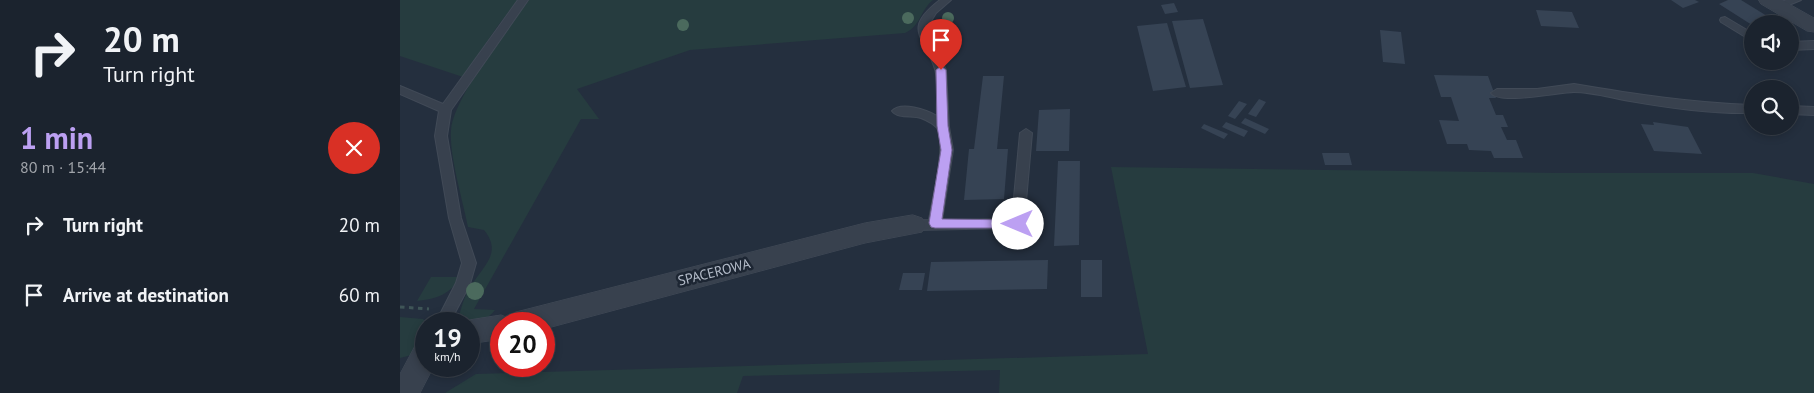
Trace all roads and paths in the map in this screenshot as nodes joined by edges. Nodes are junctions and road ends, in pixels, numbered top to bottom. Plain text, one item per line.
1 (523, 0) edge
2 (946, 0) edge
3 (1781, 2) edge
4 (1725, 20) dead end
5 (1814, 26) edge
6 (1744, 33) edge
7 (1814, 45) edge
8 (1799, 46) edge
9 (400, 90) edge
10 (1497, 93) dead end
11 (1744, 108) edge
12 (445, 109) junction
13 (1799, 110) edge
14 (898, 111) dead end
15 (1814, 111) edge
16 (943, 126) junction
17 (1026, 133) dead end
18 (924, 224) junction
19 (400, 307) edge
20 (450, 310) joint
21 (555, 314) edge
22 (415, 374) edge
23 (405, 393) edge

1 - 12 lane
2 - 16 lane
3 - 5 street
4 - 6 lane
7 - 8 lane
9 - 12 lane
10 - 11 lane
12 - 20 lane
13 - 15 lane
14 - 16 lane
16 - 18 lane
17 - 18 lane
18 - 21 street, SPACEROWA
19 - 20 path
22 - 23 street

